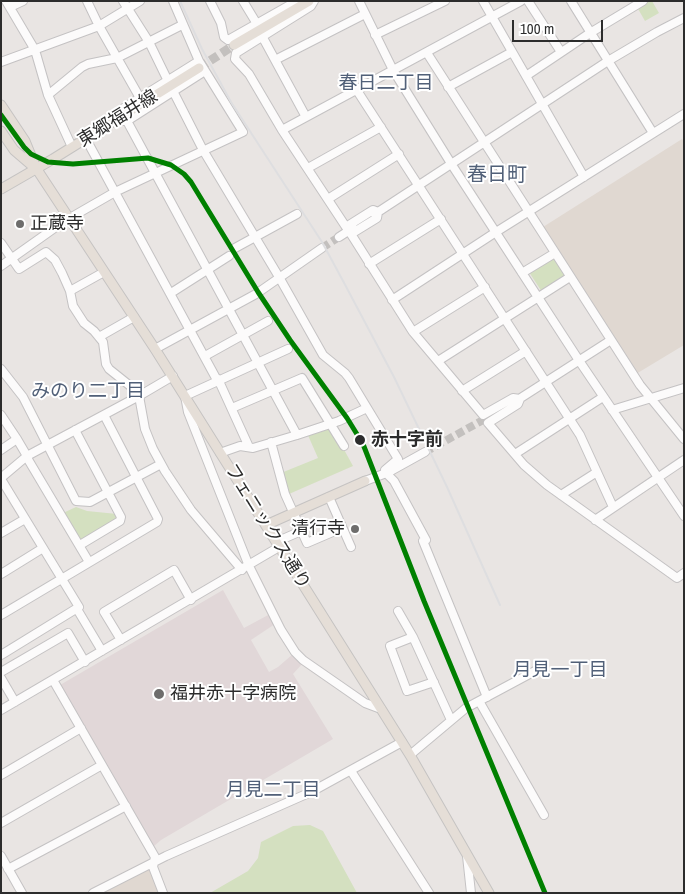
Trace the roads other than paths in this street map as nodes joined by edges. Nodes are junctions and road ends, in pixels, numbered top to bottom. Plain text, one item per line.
1 (23, 1) edge
2 (87, 1) edge
3 (122, 1) edge
4 (140, 1) edge
5 (173, 1) edge
6 (243, 1) edge
7 (297, 1) edge
8 (309, 1) edge
9 (314, 1) edge
10 (358, 1) edge
11 (445, 1) edge
12 (483, 1) edge
13 (521, 1) edge
14 (528, 1) edge
15 (571, 1) edge
16 (643, 1) edge
17 (213, 2) edge
18 (8, 4) edge
19 (633, 4) edge
20 (128, 9) junction
21 (365, 14) junction
22 (492, 17) junction
23 (684, 18) edge
24 (257, 24) junction
25 (182, 25) junction
26 (99, 26) junction
27 (590, 33) junction
28 (375, 35) junction
29 (262, 36) junction
30 (148, 42) junction
31 (234, 46) tunnel mouth
32 (35, 50) junction
33 (512, 52) junction
34 (561, 52) junction
35 (427, 53) junction
36 (117, 58) junction
37 (275, 60) junction
38 (608, 61) junction
39 (1, 62) edge
40 (201, 67) junction
41 (393, 70) junction
42 (526, 76) junction
43 (168, 81) junction
44 (448, 87) junction
45 (356, 89) junction
46 (173, 92) junction
47 (48, 95) junction
48 (140, 98) junction
49 (1, 105) edge
50 (543, 105) junction
51 (684, 114) edge
52 (306, 117) junction
53 (115, 121) junction
54 (127, 121) junction
55 (381, 127) junction
56 (282, 130) junction
57 (1, 131) edge
58 (654, 133) junction
59 (86, 139) junction
60 (484, 144) junction
61 (72, 147) junction
62 (203, 150) junction
63 (399, 154) junction
64 (452, 165) junction
65 (36, 168) junction
66 (308, 168) junction
67 (155, 173) junction
68 (584, 177) junction
69 (419, 186) junction
70 (1, 189) edge
71 (115, 192) junction
72 (328, 199) junction
73 (378, 212) junction
74 (528, 212) junction
75 (297, 214) dead end
76 (68, 219) junction
77 (441, 219) junction
78 (496, 232) junction
79 (254, 236) junction
80 (338, 237) tunnel mouth
81 (1, 243) edge
82 (235, 248) dead end
83 (322, 248) tunnel mouth
84 (463, 253) junction
85 (555, 253) junction
86 (228, 256) dead end
87 (11, 259) junction
88 (369, 264) junction
89 (1, 266) edge
90 (207, 269) junction
91 (104, 272) junction
92 (522, 273) junction
93 (279, 276) junction
94 (570, 277) junction
95 (485, 287) junction
96 (70, 291) junction
97 (170, 293) junction
98 (538, 298) junction
99 (392, 300) junction
100 (229, 310) junction
101 (134, 317) junction
102 (505, 318) junction
103 (268, 321) dead end
104 (190, 329) junction
105 (414, 332) junction
106 (242, 335) junction
107 (99, 337) junction
108 (611, 340) junction
109 (155, 348) junction
110 (288, 349) dead end
111 (526, 351) junction
112 (204, 356) junction
113 (438, 361) junction
114 (258, 362) junction
115 (580, 362) junction
116 (1, 369) edge
117 (172, 376) junction
118 (218, 379) junction
119 (546, 382) junction
120 (684, 388) edge
121 (273, 390) junction
122 (462, 391) junction
123 (139, 396) junction
124 (185, 396) junction
125 (603, 397) junction
126 (652, 398) junction
127 (520, 399) junction
128 (232, 408) junction
129 (367, 408) junction
130 (612, 410) junction
131 (1, 415) edge
132 (104, 415) junction
133 (485, 419) tunnel mouth
134 (569, 419) junction
135 (330, 423) junction
136 (75, 430) junction
137 (297, 434) junction
138 (17, 439) junction
139 (684, 439) edge
140 (272, 442) junction
141 (48, 444) junction
142 (344, 446) dead end
143 (250, 447) junction
144 (2, 449) edge
145 (425, 452) tunnel mouth
146 (220, 453) junction
147 (515, 454) junction
148 (26, 456) junction
149 (684, 460) edge
150 (161, 464) junction
151 (597, 472) junction
152 (386, 473) junction
153 (136, 477) junction
154 (1, 478) edge
155 (658, 478) junction
156 (365, 481) joint
157 (108, 492) junction
158 (561, 495) junction
159 (329, 497) junction
160 (613, 507) junction
161 (292, 513) junction
162 (684, 516) edge
163 (25, 519) junction
164 (594, 520) junction
165 (266, 525) junction
166 (342, 528) junction
167 (301, 531) junction
168 (1, 533) edge
169 (278, 544) junction
170 (80, 545) junction
171 (351, 547) dead end
172 (43, 548) junction
173 (89, 562) junction
174 (246, 568) junction
175 (1, 574) edge
176 (684, 574) edge
177 (61, 578) junction
178 (191, 600) junction
179 (77, 608) junction
180 (398, 611) dead end
181 (1, 615) edge
182 (413, 637) junction
183 (121, 640) junction
184 (102, 651) junction
185 (1, 655) edge
186 (85, 662) junction
187 (536, 671) dead end
188 (1, 672) edge
189 (1, 678) edge
190 (53, 680) junction
191 (434, 682) junction
192 (487, 697) junction
193 (479, 701) junction
194 (15, 702) junction
195 (382, 709) junction
196 (1, 710) edge
197 (451, 720) junction
198 (81, 728) junction
199 (402, 742) junction
200 (410, 755) junction
201 (102, 766) junction
202 (351, 770) junction
203 (1, 775) edge
204 (126, 806) junction
205 (544, 816) dead end
206 (1, 823) edge
207 (467, 854) junction
208 (1, 856) edge
209 (154, 862) junction
210 (8, 868) junction
211 (22, 893) edge
212 (93, 893) edge
213 (163, 893) edge
214 (429, 893) edge
215 (471, 893) edge
216 (489, 893) edge

1 - 18 street
2 - 26 street
3 - 20 street
4 - 20 street
5 - 25 street
6 - 24 street
7 - 24 street
8 - 31 main road
9 - 29 street
10 - 21 street
11 - 28 street
12 - 22 street
13 - 22 street
14 - 34 street
15 - 27 street
16 - 19 street
17 - 24 street
18 - 32 street
19 - 27 street
20 - 26 street
20 - 30 street
21 - 28 street
21 - 37 street
22 - 33 street
22 - 35 street
23 - 38 street
25 - 30 street
25 - 40 street
26 - 32 street
26 - 36 street
27 - 34 street
27 - 38 street
28 - 41 street
29 - 37 street
29 - 56 street
30 - 36 street
30 - 43 street
32 - 39 street
32 - 47 street
33 - 42 street
33 - 44 street
34 - 42 street
35 - 41 street
35 - 44 street
36 - 47 street
36 - 48 street
37 - 52 street
38 - 50 street
38 - 58 street
40 - 43 street
40 - 46 street
40 - 53 main road, 東郷福井線
40 - 62 street
41 - 45 street
41 - 64 street
42 - 50 street
43 - 48 street
44 - 60 street
45 - 52 street
45 - 55 street
46 - 54 street
46 - 62 street
47 - 61 street
48 - 53 street
49 - 65 main road, フェニックス通り
50 - 60 street
50 - 68 street
51 - 58 street
52 - 56 street
53 - 54 street
53 - 59 main road, 東郷福井線
54 - 67 street
55 - 63 street
55 - 66 street
56 - 66 street
57 - 65 main road, フェニックス通り
58 - 68 street
59 - 61 main road, 東郷福井線
59 - 71 street
60 - 64 street
60 - 74 street
61 - 65 main road, 東郷福井線
62 - 67 street
62 - 79 street
63 - 69 street
63 - 72 street
64 - 69 street
64 - 78 street
65 - 70 main road, 東郷福井線
65 - 76 main road, フェニックス通り
66 - 72 street
67 - 71 street
67 - 90 street
68 - 74 street
69 - 73 street
69 - 77 street
71 - 76 street
71 - 97 street
72 - 73 street
73 - 80 street
73 - 88 street
74 - 78 street
74 - 85 street
75 - 79 street
76 - 87 street
76 - 91 main road, フェニックス通り
77 - 84 street
77 - 88 street
78 - 84 street
78 - 92 street
79 - 82 street
79 - 93 street
81 - 87 street
83 - 93 street
84 - 95 street
84 - 99 street
85 - 92 street
85 - 94 street
86 - 90 street
87 - 89 street
87 - 96 street
88 - 99 street
90 - 97 street
90 - 100 street
91 - 96 street
91 - 101 main road, フェニックス通り
92 - 98 street
93 - 100 street
93 - 129 street
94 - 98 street
94 - 108 street
95 - 102 street
95 - 105 street
96 - 107 street
97 - 104 street
98 - 102 street
98 - 115 street
99 - 105 street
100 - 104 street
100 - 106 street
101 - 107 street
101 - 109 main road, フェニックス通り
102 - 111 street
102 - 113 street
103 - 106 street
104 - 109 street
104 - 112 street
105 - 113 street
106 - 112 street
106 - 114 street
107 - 123 street
108 - 115 street
108 - 126 street
109 - 117 main road, フェニックス通り
110 - 114 street
111 - 119 street
111 - 122 street
112 - 118 street
113 - 122 street
114 - 118 street
114 - 121 street
115 - 119 street
115 - 125 street
116 - 141 street
117 - 123 street
117 - 124 main road, フェニックス通り
118 - 124 street
118 - 128 street
119 - 127 street
119 - 134 street
120 - 126 street
121 - 128 street
121 - 135 street
121 - 137 street
122 - 127 street
123 - 132 street
123 - 150 street
124 - 146 main road, フェニックス通り
124 - 174 street
125 - 130 street
125 - 134 street
126 - 130 street
126 - 139 street
127 - 133 street
127 - 147 street
128 - 143 street
129 - 135 street
129 - 152 street
130 - 155 street
131 - 138 street
132 - 136 street
132 - 153 street
134 - 147 street
134 - 151 street
135 - 137 street
135 - 142 street
136 - 141 street
136 - 157 street
137 - 140 street
138 - 144 street
138 - 148 street
140 - 143 street
140 - 161 street
141 - 148 street
141 - 157 street
143 - 146 street
145 - 152 street
146 - 165 main road, フェニックス通り
147 - 158 street
148 - 154 street
148 - 170 street
149 - 155 street
150 - 153 street
150 - 174 street
151 - 158 street
151 - 160 street
152 - 156 street
152 - 192 street
153 - 157 street
153 - 173 street
154 - 163 street
155 - 160 street
155 - 162 street
156 - 159 main road
157 - 170 street
158 - 164 street
159 - 161 main road
159 - 166 street
160 - 164 street
161 - 165 main road
161 - 167 street
163 - 168 street
163 - 172 street
164 - 176 street
165 - 169 main road, フェニックス通り
166 - 167 street
166 - 171 street
167 - 169 street
169 - 174 street
169 - 195 main road, フェニックス通り
170 - 173 street
172 - 175 street
172 - 177 street
173 - 177 street
174 - 178 street
174 - 195 street
177 - 179 street
177 - 181 street
178 - 183 street
178 - 183 street
179 - 184 street
179 - 185 street
180 - 182 street
182 - 191 street
182 - 191 street
183 - 184 street
184 - 186 street
186 - 188 street
186 - 190 street
187 - 192 street
189 - 194 street
190 - 194 street
190 - 198 street
191 - 197 street
192 - 193 street
193 - 197 street
193 - 205 street
194 - 196 street
195 - 199 main road, フェニックス通り
197 - 200 street
198 - 201 street
198 - 203 street
199 - 200 main road, フェニックス通り
199 - 202 street
200 - 207 main road, フェニックス通り
201 - 204 street
201 - 206 street
202 - 209 street
202 - 214 street
204 - 209 street
204 - 210 street
207 - 215 street
207 - 216 main road, フェニックス通り
208 - 210 street
209 - 212 street
209 - 213 street
210 - 211 street

